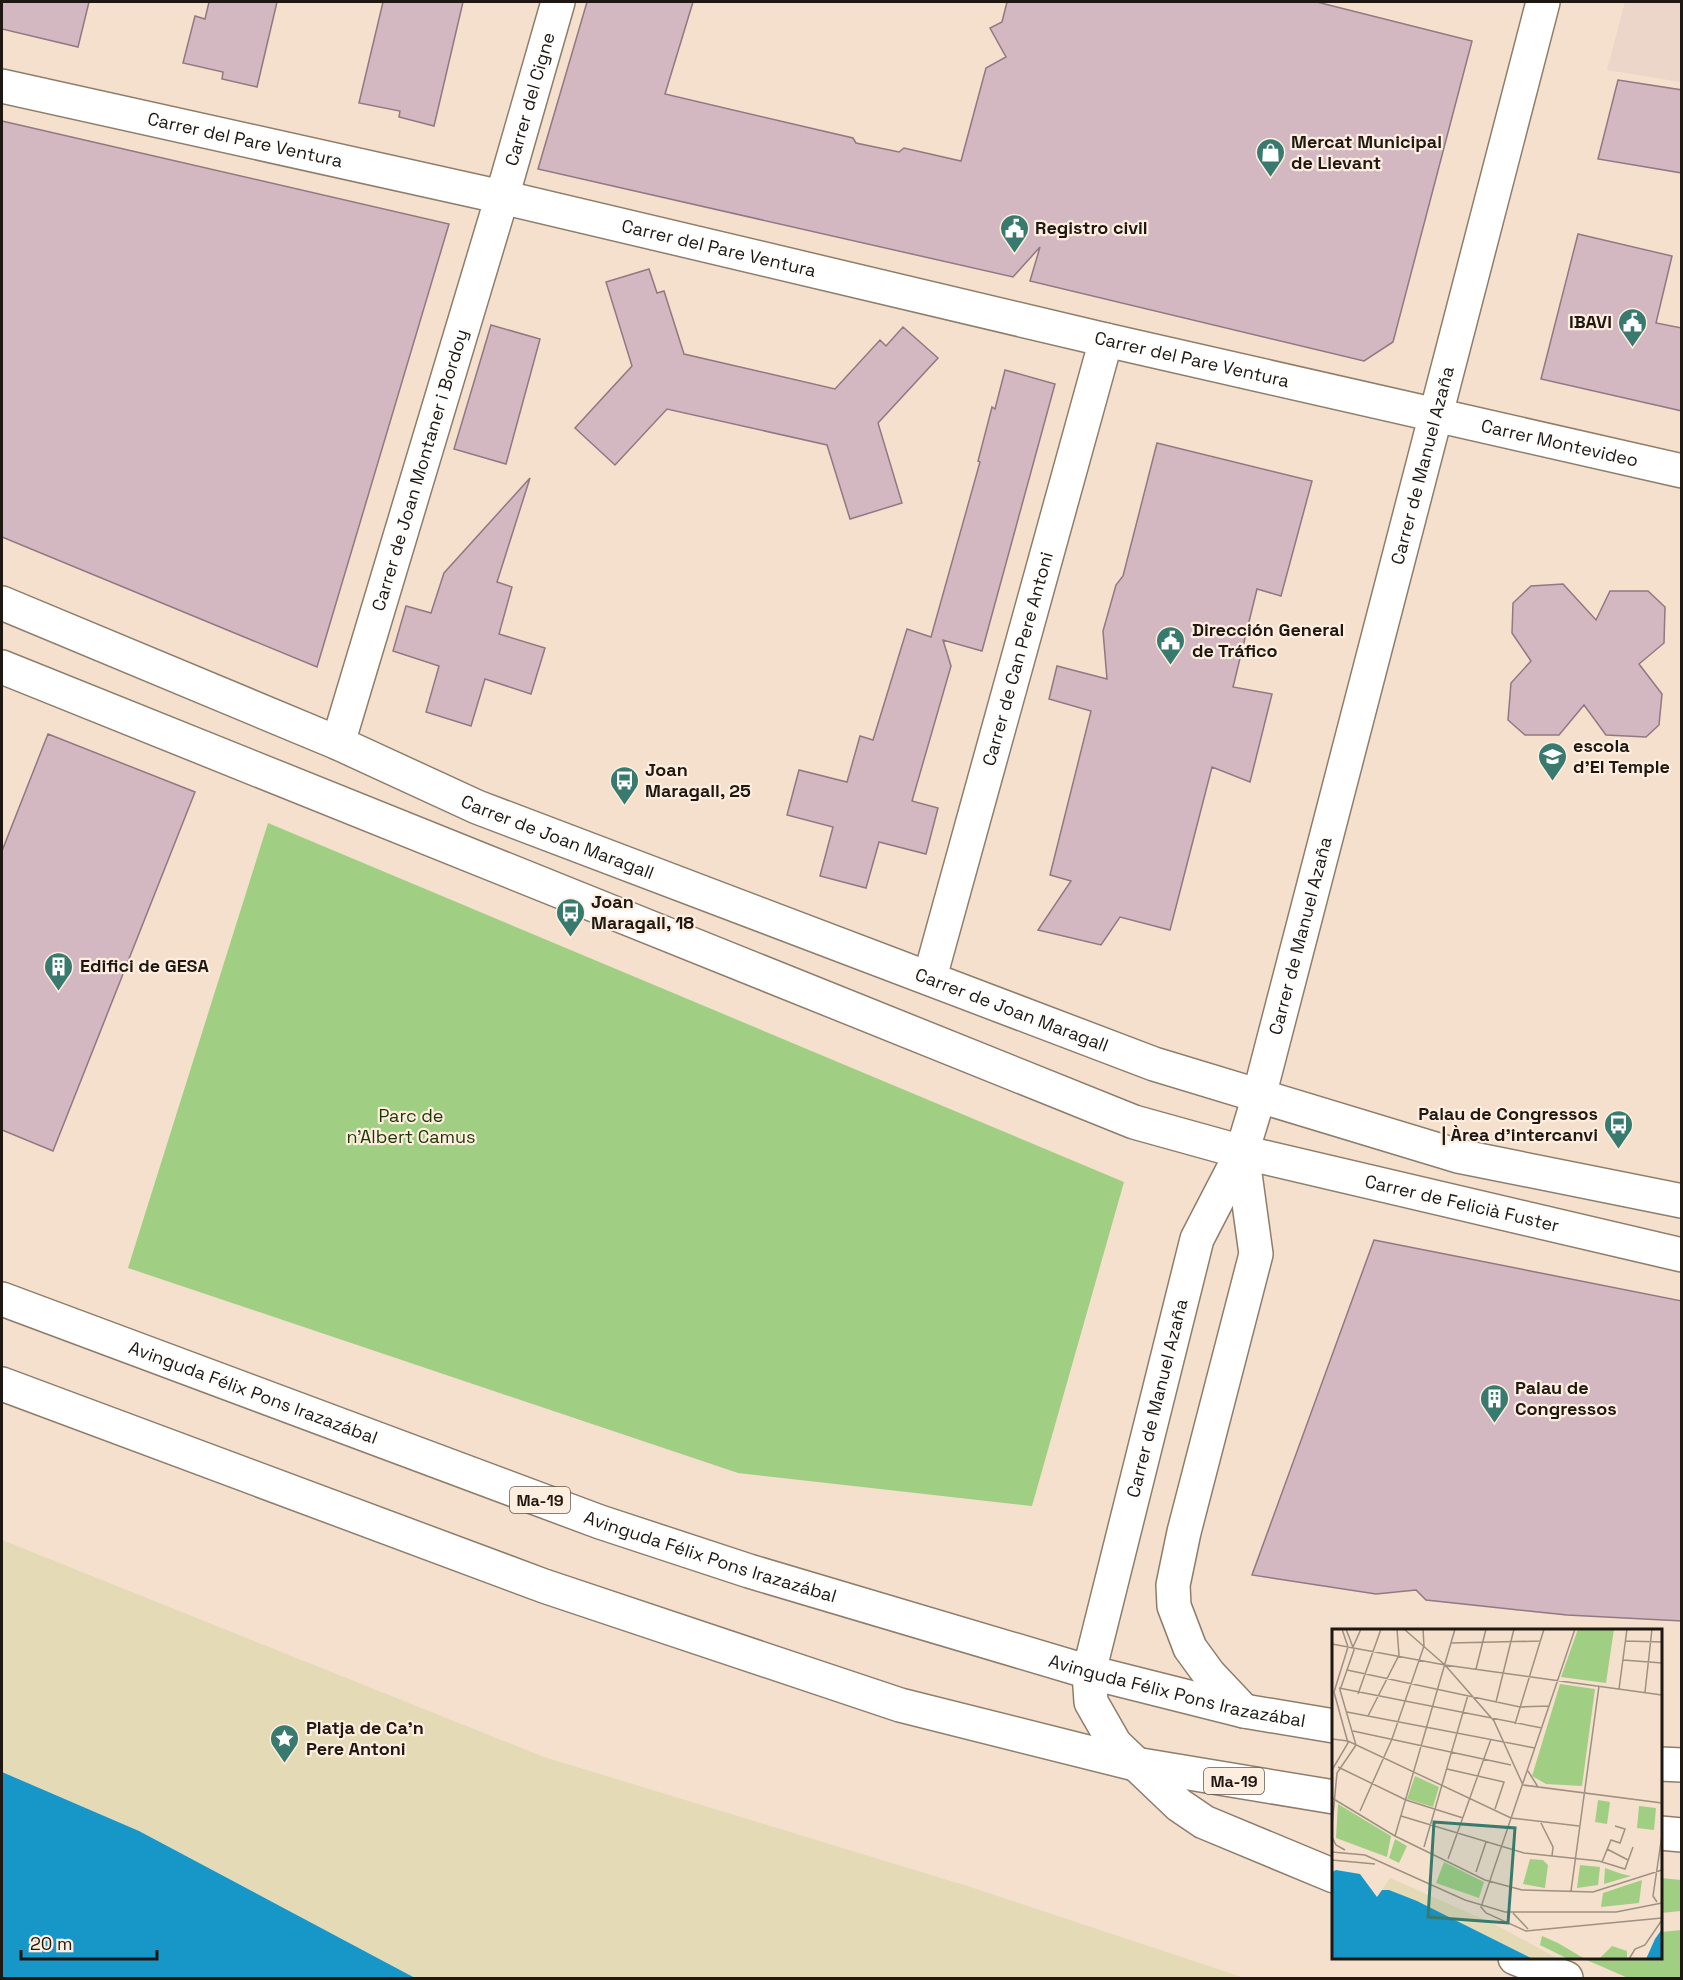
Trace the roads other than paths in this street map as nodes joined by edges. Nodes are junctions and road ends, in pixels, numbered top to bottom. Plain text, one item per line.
1 (558, 2) edge
2 (1543, 2) edge
3 (2, 86) edge
4 (502, 197) junction
5 (1106, 340) junction
6 (1436, 417) junction
7 (1682, 471) edge
8 (2, 603) edge
9 (2, 667) edge
10 (338, 743) junction
11 (930, 977) junction
12 (1259, 1096) junction
13 (1242, 1152) junction
14 (1682, 1202) edge
15 (1682, 1255) edge
16 (2, 1299) edge
17 (2, 1384) edge
18 (1089, 1672) junction
19 (1244, 1711) junction
20 (1332, 1726) edge
21 (1135, 1764) junction
22 (1662, 1764) edge
23 (1682, 1765) edge
24 (1332, 1797) edge
25 (1662, 1833) edge
26 (1682, 1835) edge
27 (1332, 1875) edge
28 (1518, 1959) edge
29 (1566, 1978) edge

1 - 4 main road, Carrer del Cigne
2 - 6 main road, Carrer de Manuel Azaña
3 - 4 main road, Carrer del Pare Ventura
4 - 5 main road, Carrer del Pare Ventura
4 - 10 main road, Carrer de Joan Montaner i Bordoy
5 - 6 main road, Carrer del Pare Ventura
5 - 11 main road, Carrer de Can Pere Antoni
6 - 7 main road, Carrer Montevideo
6 - 12 main road, Carrer de Manuel Azaña
8 - 10 main road, Carrer de Joan Maragall
9 - 13 main road
10 - 11 main road, Carrer de Joan Maragall
11 - 12 main road, Carrer de Joan Maragall
12 - 13 main road, Carrer de Manuel Azaña
12 - 14 main road
13 - 15 main road, Carrer de Felicià Fuster
13 - 18 main road, Carrer de Manuel Azaña
13 - 19 main road
16 - 18 main road, Avinguda Félix Pons Irazazábal / Ma-19
17 - 21 main road, Ma-19
18 - 19 main road, Avinguda Félix Pons Irazazábal / Ma-19
18 - 21 main road, Carrer de Manuel Azaña
19 - 20 main road, Avinguda Félix Pons Irazazábal / Ma-19
21 - 24 main road, Ma-19
21 - 27 main road, Carrer de Manuel Azaña
22 - 23 main road
25 - 26 main road
28 - 29 main road

